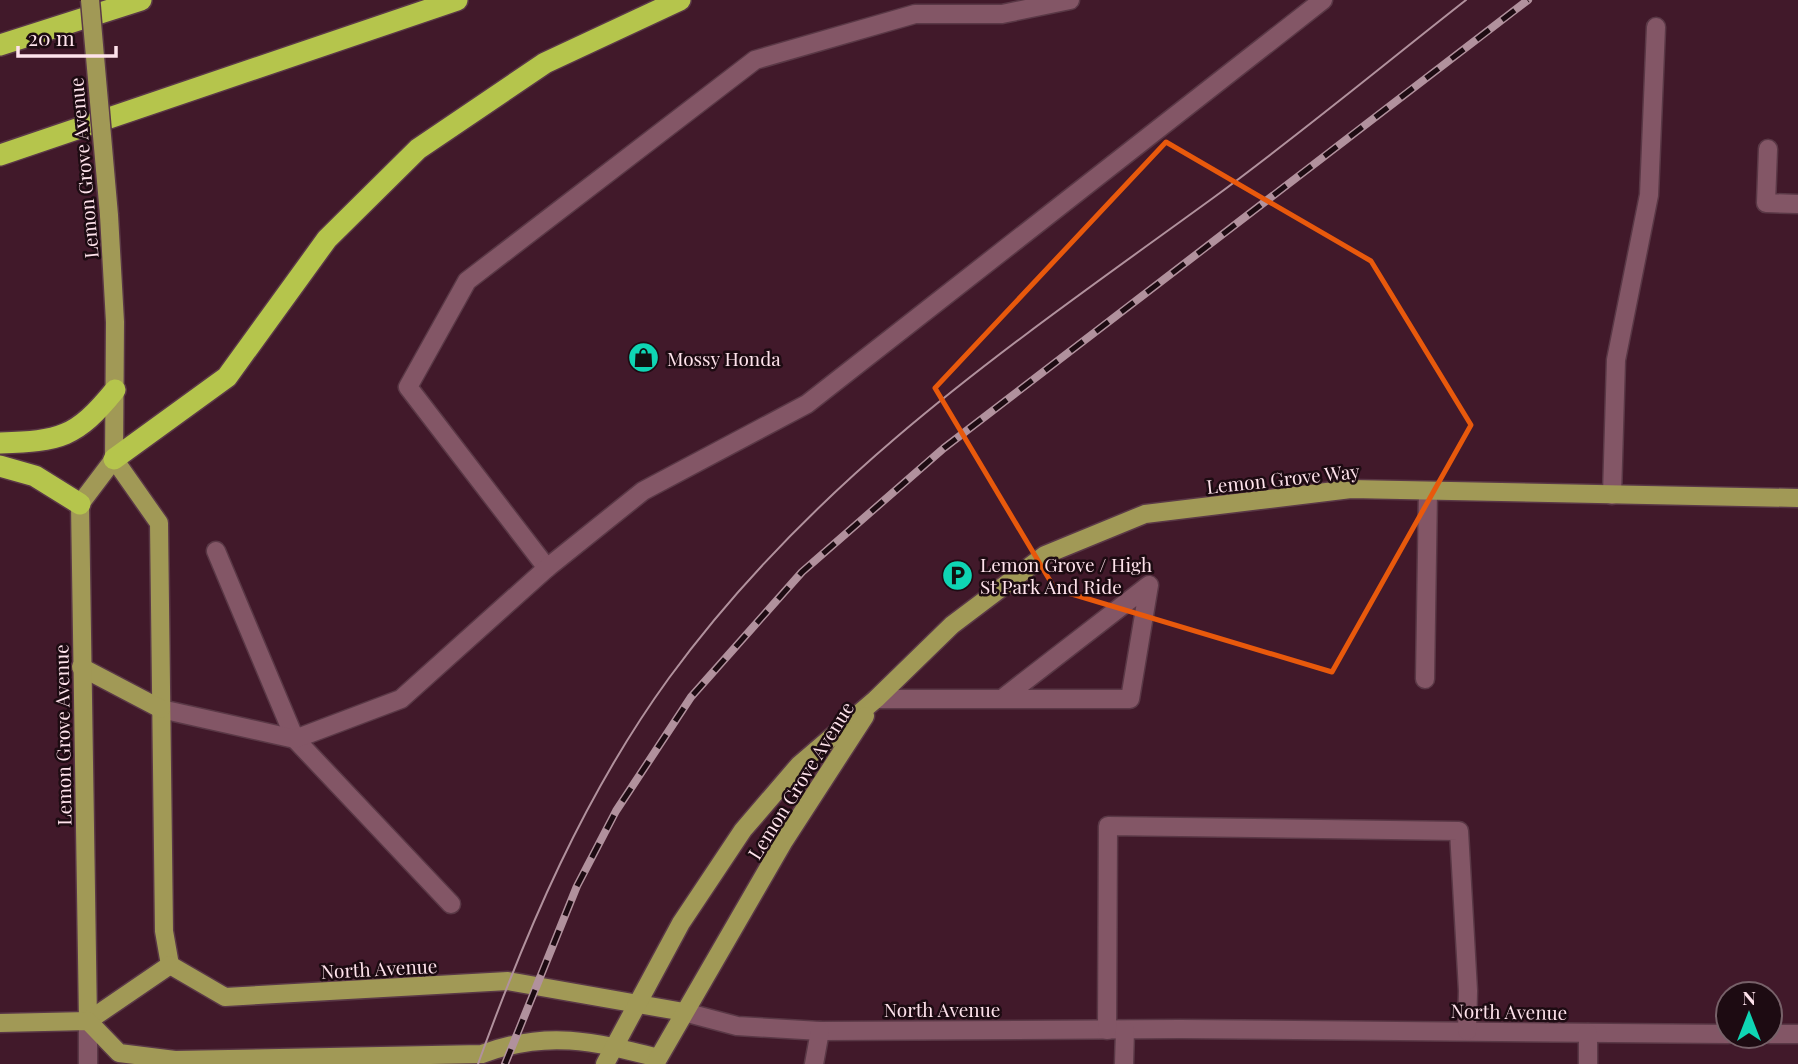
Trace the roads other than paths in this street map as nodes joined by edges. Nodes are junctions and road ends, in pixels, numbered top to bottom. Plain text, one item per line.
1 (90, 0) edge
2 (141, 0) edge
3 (457, 0) edge
4 (680, 0) edge
5 (1070, 0) edge
6 (1323, 0) edge
7 (1656, 27) dead end
8 (0, 46) edge
9 (1768, 149) dead end
10 (0, 155) edge
11 (1798, 204) edge
12 (115, 390) junction
13 (0, 443) edge
14 (114, 459) junction
15 (0, 466) edge
16 (1428, 491) junction
17 (1612, 495) junction
18 (1798, 498) edge
19 (80, 504) junction
20 (216, 551) dead end
21 (547, 568) junction
22 (81, 667) junction
23 (1425, 678) dead end
24 (1003, 698) junction
25 (876, 699) junction
26 (161, 709) junction
27 (295, 739) junction
28 (451, 904) dead end
29 (170, 965) junction
30 (639, 1004) junction
31 (684, 1012) junction
32 (88, 1021) junction
33 (0, 1023) edge
34 (1116, 1030) junction
35 (821, 1031) junction
36 (1467, 1031) junction
37 (1588, 1032) junction
38 (1714, 1034) edge
39 (615, 1047) junction
40 (489, 1059) edge
41 (657, 1061) edge
42 (88, 1064) edge
43 (605, 1064) edge
44 (814, 1064) edge
45 (1124, 1064) edge
46 (1588, 1064) edge

1 - 12 main road, Lemon Grove Avenue, bridge
2 - 8 highway
3 - 10 highway
4 - 14 highway
5 - 21 street
6 - 21 street
7 - 17 street
9 - 11 street
12 - 13 highway
12 - 14 main road, Lemon Grove Avenue
14 - 19 main road
14 - 26 main road
15 - 19 highway
16 - 17 main road, Lemon Grove Way
16 - 23 street
16 - 25 main road, Lemon Grove Way
17 - 18 main road, Lemon Grove Way
19 - 22 main road, Lemon Grove Avenue
20 - 27 street
21 - 27 street
22 - 26 main road
22 - 32 main road, Lemon Grove Avenue
24 - 24 street
24 - 25 street
25 - 30 main road, Lemon Grove Avenue
25 - 31 main road, Lemon Grove Avenue
26 - 27 street
26 - 29 main road
27 - 28 street
29 - 30 main road, North Avenue
29 - 32 main road
30 - 31 main road, North Avenue
30 - 39 main road, Lemon Grove Avenue
31 - 35 street, North Avenue
31 - 41 main road, Lemon Grove Avenue
32 - 33 main road
32 - 40 main road
32 - 42 street
34 - 35 street, North Avenue
34 - 36 street, North Avenue
34 - 36 street
34 - 45 street
35 - 44 street
36 - 37 street, North Avenue
37 - 38 street, North Avenue
37 - 46 street
39 - 40 main road
39 - 41 main road
39 - 43 main road, Lemon Grove Avenue

